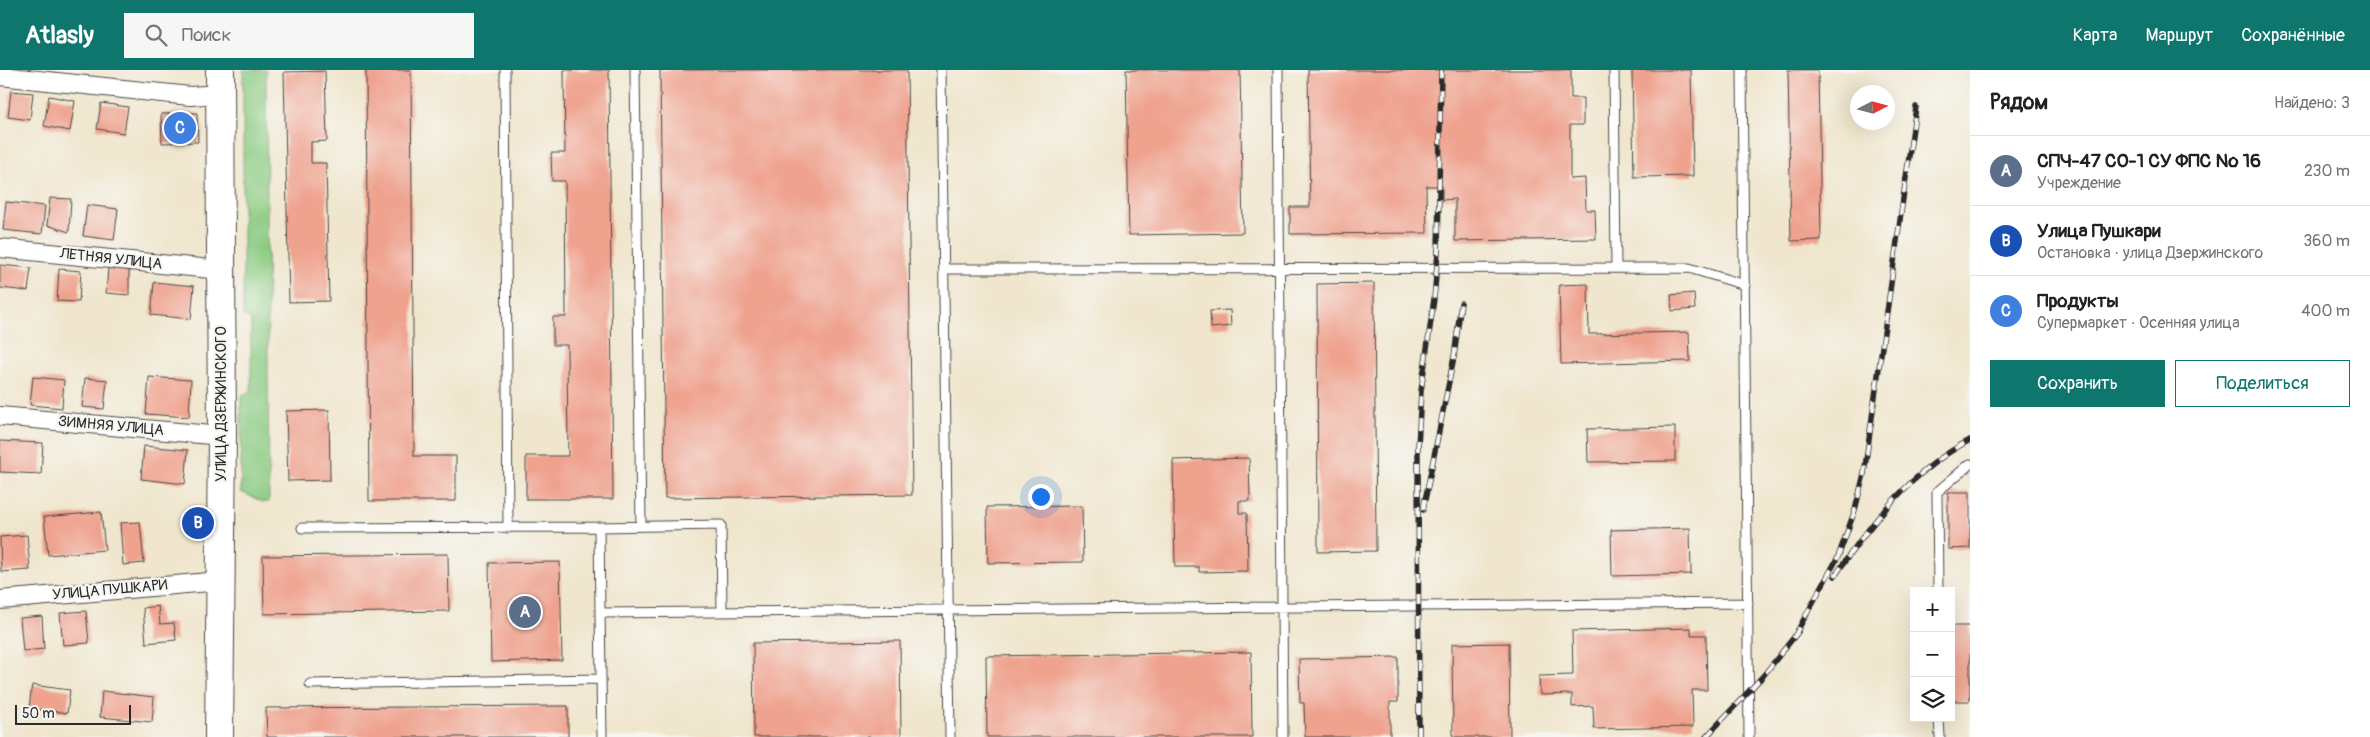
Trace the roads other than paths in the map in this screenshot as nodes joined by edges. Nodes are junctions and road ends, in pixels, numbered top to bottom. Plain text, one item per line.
1 (504, 70) edge
2 (635, 70) edge
3 (941, 70) edge
4 (1278, 70) edge
5 (1614, 70) edge
6 (1742, 70) edge
7 (0, 76) edge
8 (220, 82) edge
9 (0, 248) edge
10 (1616, 268) junction
11 (944, 269) junction
12 (1279, 269) junction
13 (221, 270) junction
14 (1745, 285) junction
15 (0, 416) edge
16 (222, 436) junction
17 (1970, 464) edge
18 (640, 526) junction
19 (599, 527) junction
20 (302, 528) dead end
21 (508, 528) junction
22 (221, 581) junction
23 (1938, 587) edge
24 (0, 600) edge
25 (1748, 603) junction
26 (1282, 607) junction
27 (948, 610) junction
28 (722, 612) junction
29 (600, 613) junction
30 (601, 679) junction
31 (310, 684) dead end
32 (1939, 722) edge
33 (218, 737) edge
34 (602, 737) edge
35 (950, 737) edge
36 (1283, 737) edge
37 (1749, 737) edge
38 (1940, 737) edge

1 - 21 lane
2 - 18 lane
3 - 11 lane
4 - 12 lane
5 - 10 lane
6 - 14 lane
7 - 8 street
8 - 13 highway, УЛИЦА ДЗЕРЖИНСКОГО
9 - 13 street, ЛЕТНЯЯ УЛИЦА
10 - 12 lane
10 - 14 lane
11 - 12 lane
11 - 27 lane
12 - 26 lane
13 - 16 highway, УЛИЦА ДЗЕРЖИНСКОГО
14 - 25 lane
15 - 16 street, ЗИМНЯЯ УЛИЦА
16 - 22 highway, УЛИЦА ДЗЕРЖИНСКОГО
17 - 23 lane
18 - 19 lane
18 - 28 lane
19 - 21 lane
19 - 29 lane
20 - 21 lane
22 - 24 street, УЛИЦА ПУШКАРИ
22 - 33 highway, УЛИЦА ДЗЕРЖИНСКОГО
25 - 26 lane
25 - 37 lane
26 - 27 lane
26 - 36 lane
27 - 28 lane
27 - 35 lane
28 - 29 lane
29 - 30 lane
30 - 31 lane
30 - 34 lane
32 - 38 lane

